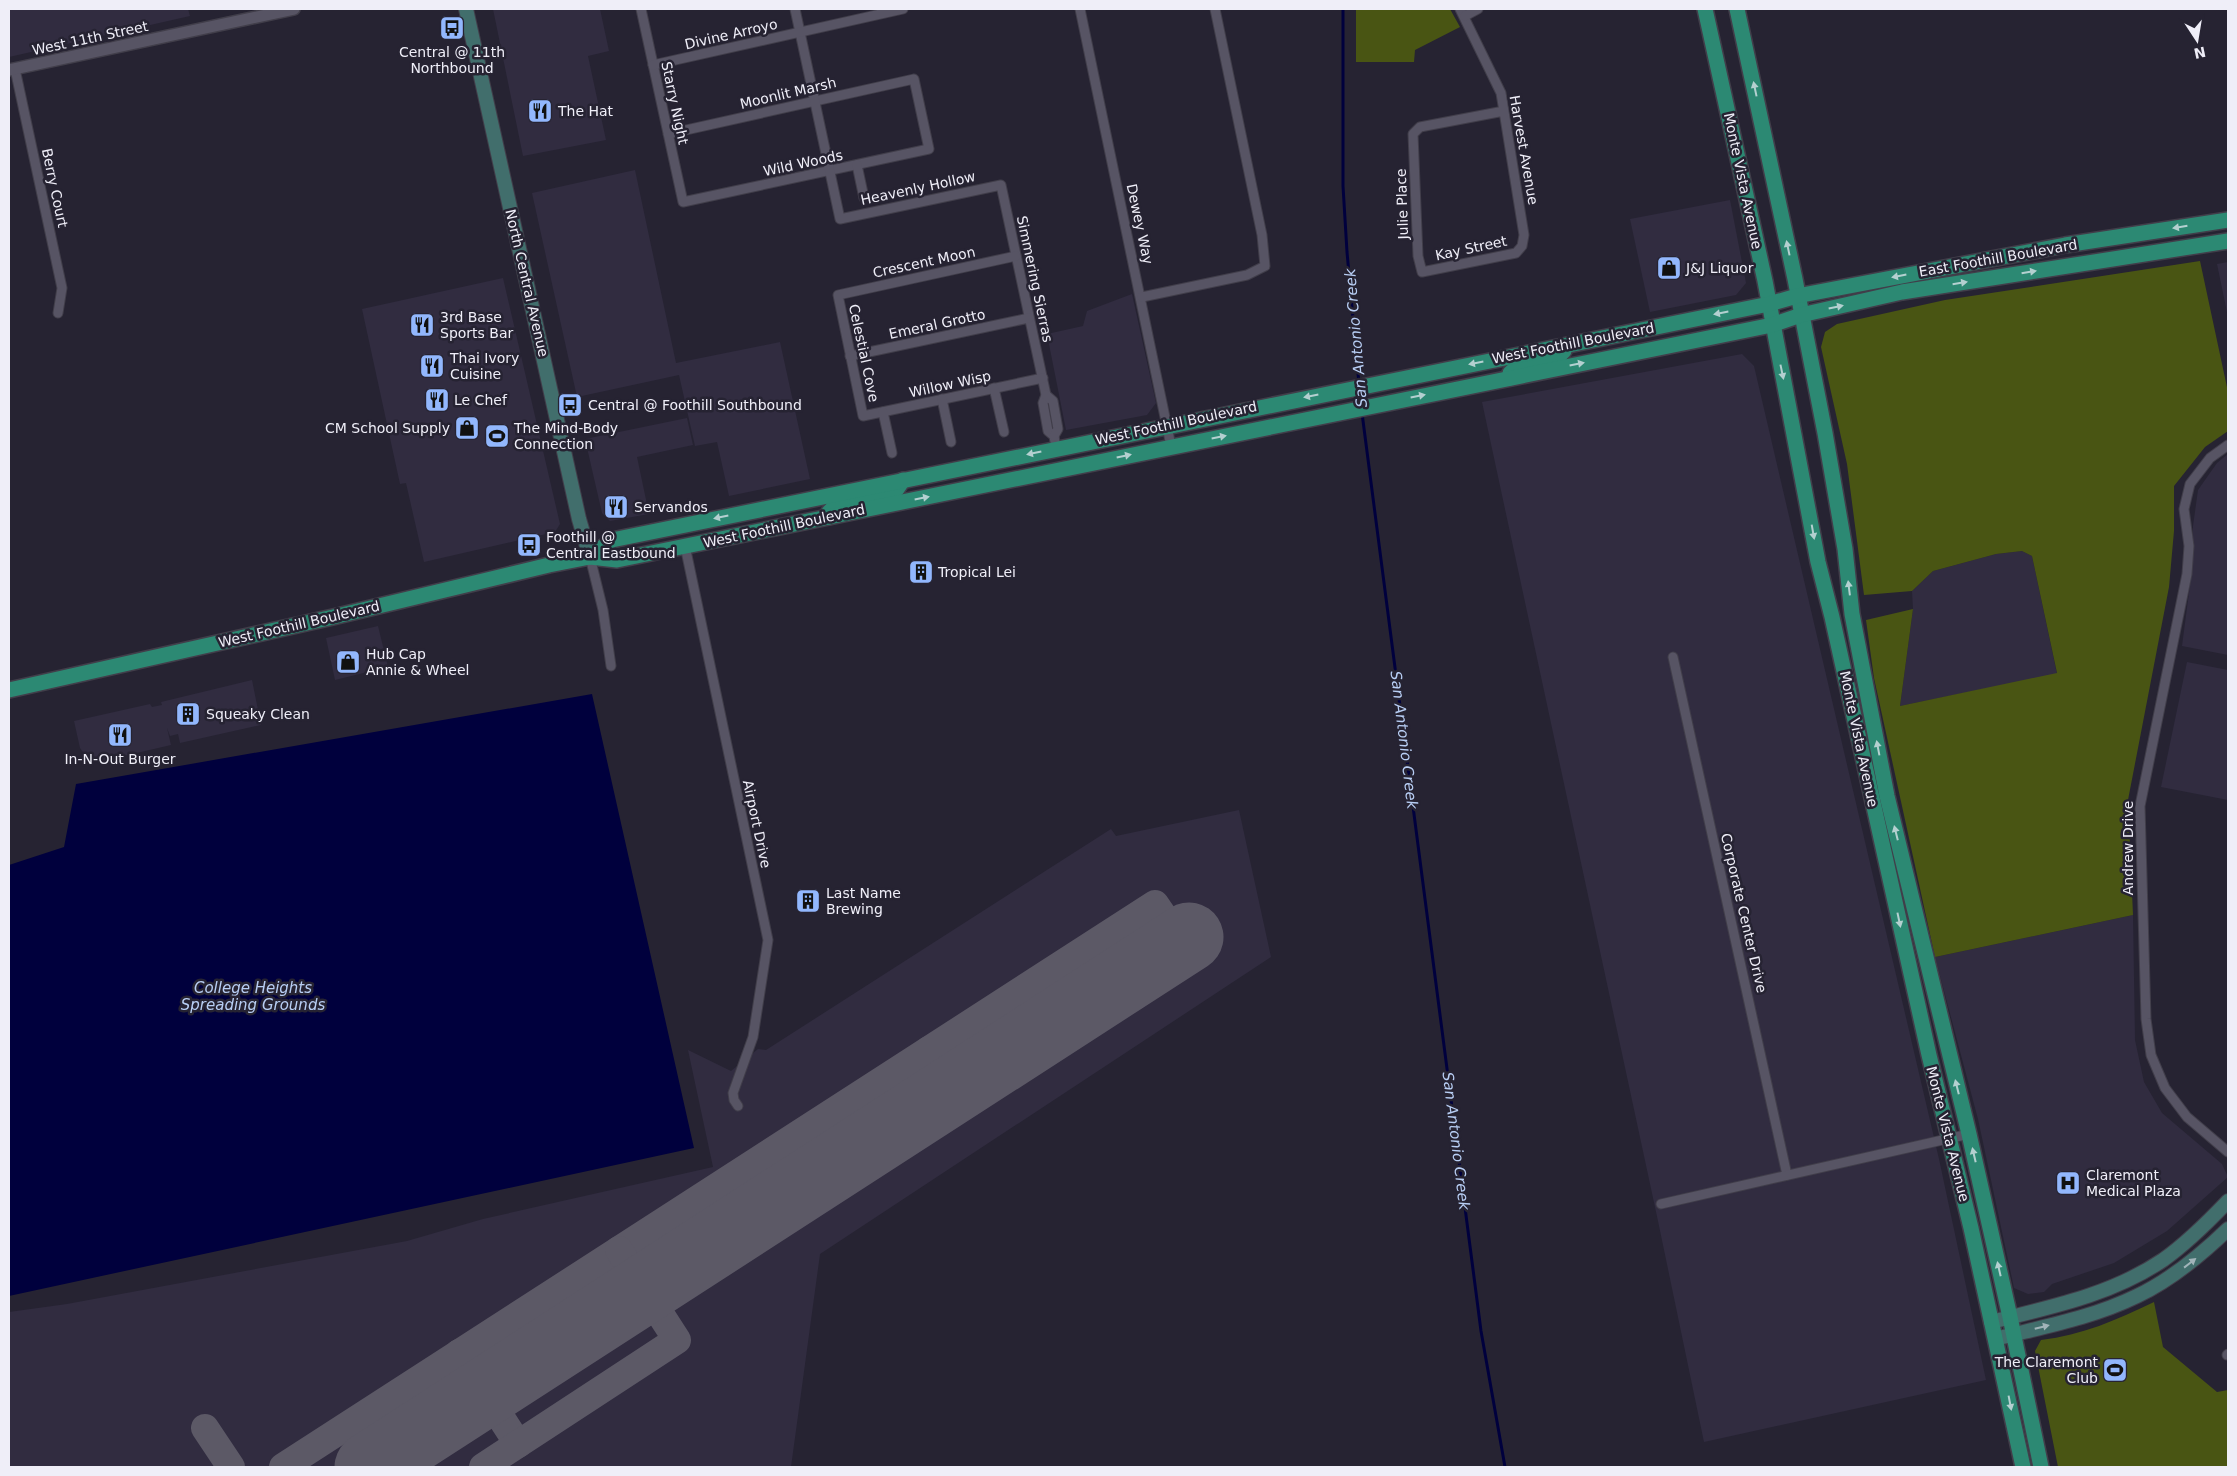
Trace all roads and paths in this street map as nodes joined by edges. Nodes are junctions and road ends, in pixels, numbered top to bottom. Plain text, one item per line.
1 (294, 9) edge
2 (466, 9) edge
3 (641, 9) edge
4 (794, 9) edge
5 (904, 9) edge
6 (1080, 9) edge
7 (1215, 9) edge
8 (1478, 9) edge
9 (1705, 9) edge
10 (1737, 9) edge
11 (1462, 12) edge
12 (800, 32) junction
13 (653, 65) junction
14 (12, 70) edge
15 (815, 101) junction
16 (1504, 111) junction
17 (668, 134) junction
18 (929, 149) joint
19 (857, 165) junction
20 (829, 172) junction
21 (1001, 185) joint
22 (864, 198) dead end
23 (683, 202) joint
24 (2228, 220) edge
25 (2228, 241) edge
26 (1522, 246) joint
27 (1016, 256) junction
28 (1422, 272) joint
29 (838, 295) joint
30 (1797, 296) junction
31 (1142, 297) junction
32 (1768, 304) junction
33 (58, 313) dead end
34 (1801, 315) junction
35 (1029, 318) junction
36 (1772, 325) junction
37 (1572, 343) junction
38 (850, 356) junction
39 (1043, 378) junction
40 (1510, 378) junction
41 (994, 388) junction
42 (1046, 395) junction
43 (942, 399) junction
44 (883, 412) junction
45 (1056, 414) junction
46 (863, 416) joint
47 (1045, 416) junction
48 (1168, 425) junction
49 (1004, 432) dead end
50 (951, 442) dead end
51 (1055, 442) junction
52 (2228, 445) edge
53 (1171, 446) junction
54 (892, 453) dead end
55 (903, 480) junction
56 (798, 502) junction
57 (829, 516) junction
58 (730, 537) junction
59 (685, 546) junction
60 (590, 557) junction
61 (1673, 657) dead end
62 (611, 666) dead end
63 (9, 690) edge
64 (738, 1106) dead end
65 (1969, 1134) junction
66 (1949, 1139) junction
67 (2228, 1152) edge
68 (1787, 1175) junction
69 (2228, 1201) edge
70 (1661, 1204) dead end
71 (2228, 1229) edge
72 (2010, 1317) junction
73 (1992, 1322) junction
74 (2014, 1334) junction
75 (1995, 1339) junction
76 (2023, 1467) edge
77 (2041, 1467) edge

1 - 14 street, West 11th Street
2 - 60 main road, North Central Avenue
3 - 13 street, Starry Night
4 - 12 street
5 - 12 street, Divine Arroyo
6 - 31 street, Dewey Way
7 - 31 street
8 - 11 street
9 - 32 main road, Monte Vista Avenue
30 -> 10 main road, Monte Vista Avenue
11 - 16 street, Harvest Avenue
12 - 13 street, Divine Arroyo
12 - 15 street
13 - 17 street, Starry Night
14 - 33 street, Berry Court
15 - 17 street, Moonlit Marsh
15 - 18 street, Moonlit Marsh
15 - 20 street
16 - 26 street, Harvest Avenue
16 - 28 street, Julie Place
17 - 23 street, Starry Night
18 - 19 street, Wild Woods
19 - 20 street, Wild Woods
19 - 22 street
20 - 21 street, Heavenly Hollow
20 - 23 street, Wild Woods
21 - 27 street, Simmering Sierras
24 -> 30 main road, East Foothill Boulevard
34 -> 25 main road, East Foothill Boulevard
26 - 28 street, Kay Street
27 - 29 street, Crescent Moon
27 - 35 street, Simmering Sierras
29 - 38 street, Celestial Cove
30 - 32 main road, East Foothill Boulevard
30 - 34 main road, Monte Vista Avenue
31 - 48 street, Dewey Way
32 - 36 main road, Monte Vista Avenue
32 -> 37 main road, West Foothill Boulevard
34 - 36 main road, East Foothill Boulevard
65 -> 34 main road, Monte Vista Avenue
35 - 38 street, Emeral Grotto
35 - 39 street, Simmering Sierras
40 -> 36 main road, West Foothill Boulevard
36 -> 66 main road, Monte Vista Avenue
37 - 40 main road
37 -> 48 main road, West Foothill Boulevard
38 - 46 street, Celestial Cove
39 - 41 street, Willow Wisp
39 - 42 street, Simmering Sierras
53 -> 40 main road, West Foothill Boulevard
41 - 43 street, Willow Wisp
41 - 49 street
42 - 45 street
42 - 47 street
43 - 44 street, Willow Wisp
43 - 50 street
44 - 46 street, Willow Wisp
44 - 54 street
45 - 47 street
45 - 51 street
47 - 51 street
48 - 51 main road, West Foothill Boulevard
48 - 53 street, Dewey Way
51 -> 55 main road, West Foothill Boulevard
52 - 67 street, Andrew Drive
57 -> 53 main road, West Foothill Boulevard
55 - 56 main road, West Foothill Boulevard
55 - 57 main road
56 - 58 main road
56 -> 60 main road, West Foothill Boulevard
57 - 58 main road, West Foothill Boulevard
58 - 59 main road, West Foothill Boulevard
59 - 60 main road, West Foothill Boulevard
59 - 64 street, Airport Drive
60 - 62 street
60 - 63 main road, West Foothill Boulevard
61 - 68 street, Corporate Center Drive
65 - 66 street
72 -> 65 main road, Monte Vista Avenue
66 - 68 street
66 - 73 main road, Monte Vista Avenue
68 - 70 street
69 - 72 main road
74 -> 71 main road
72 - 73 main road
72 - 74 main road, Monte Vista Avenue
73 - 75 main road, Monte Vista Avenue
74 - 75 main road
74 - 77 main road, Monte Vista Avenue
75 -> 76 main road, Monte Vista Avenue

